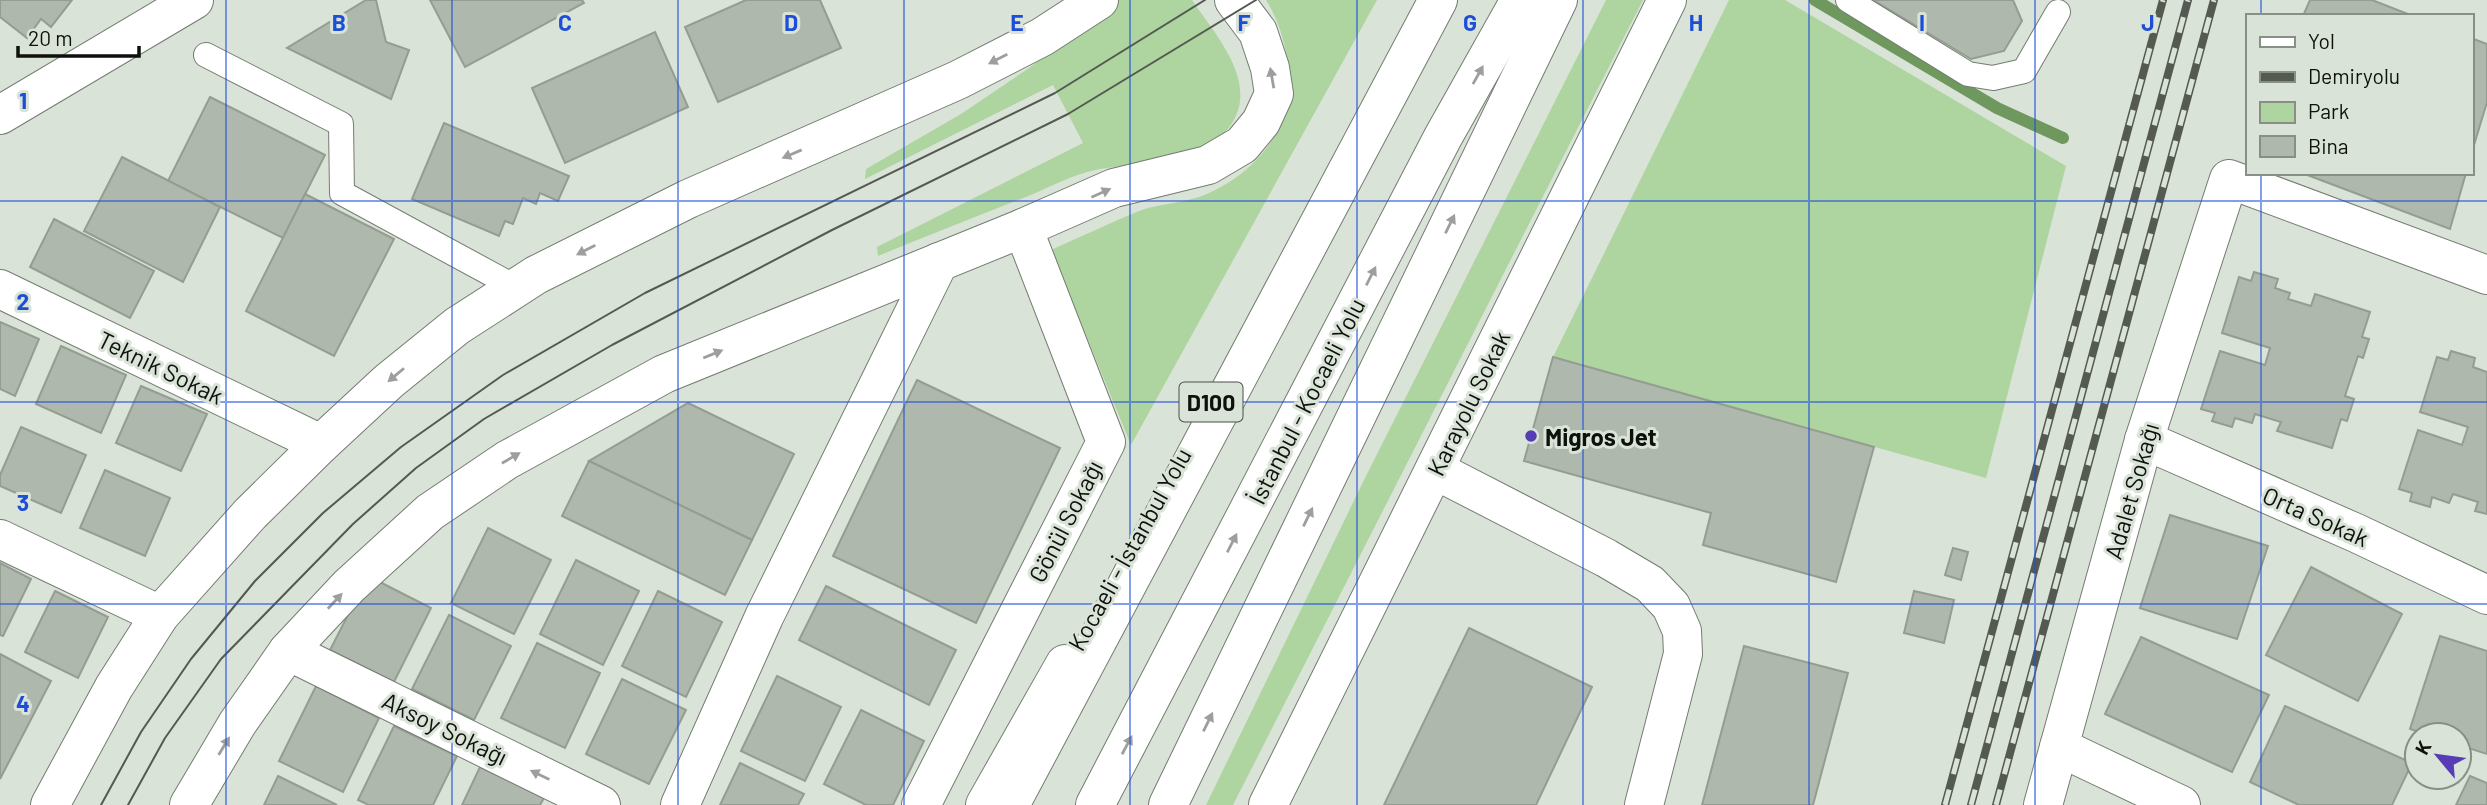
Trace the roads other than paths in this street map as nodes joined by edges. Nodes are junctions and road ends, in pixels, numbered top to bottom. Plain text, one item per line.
1 (1099, 0) edge
2 (1234, 0) edge
3 (1438, 0) edge
4 (1520, 0) edge
5 (1558, 0) edge
6 (1667, 0) edge
7 (1848, 0) edge
8 (179, 4) edge
9 (2058, 12) dead end
10 (206, 55) dead end
11 (0, 115) edge
12 (1023, 228) junction
13 (939, 262) junction
14 (2484, 262) edge
15 (517, 288) junction
16 (0, 289) edge
17 (2144, 440) junction
18 (321, 444) junction
19 (1435, 470) junction
20 (0, 539) edge
21 (2487, 595) edge
22 (160, 615) junction
23 (288, 650) junction
24 (2059, 747) junction
25 (50, 805) edge
26 (189, 805) edge
27 (601, 805) edge
28 (680, 805) edge
29 (921, 805) edge
30 (985, 805) edge
31 (1010, 805) edge
32 (1095, 805) edge
33 (1168, 805) edge
34 (1268, 805) edge
35 (1644, 805) edge
36 (2043, 805) edge
37 (2180, 805) edge

1 -> 15 main road
12 -> 2 main road
3 - 30 main road, Kocaeli - İstanbul Yolu / D100
3 - 31 main road
32 -> 4 main road, İstanbul - Kocaeli Yolu
33 -> 5 main road
6 - 19 main road, Karayolu Sokak
7 - 9 lane
8 - 11 main road
10 - 15 lane
12 - 13 main road
12 - 29 main road, Gönül Sokağı
23 -> 13 main road
13 - 28 main road
14 - 17 main road, Adalet Sokağı
15 -> 18 main road
16 - 18 main road, Teknik Sokak
17 - 21 main road, Orta Sokak
17 - 24 main road, Adalet Sokağı
18 - 22 main road
19 - 34 main road, Karayolu Sokak
19 - 35 main road
20 - 22 main road
22 - 25 main road
26 -> 23 main road
27 -> 23 main road, Aksoy Sokağı
24 - 36 main road, Adalet Sokağı
24 - 37 main road

